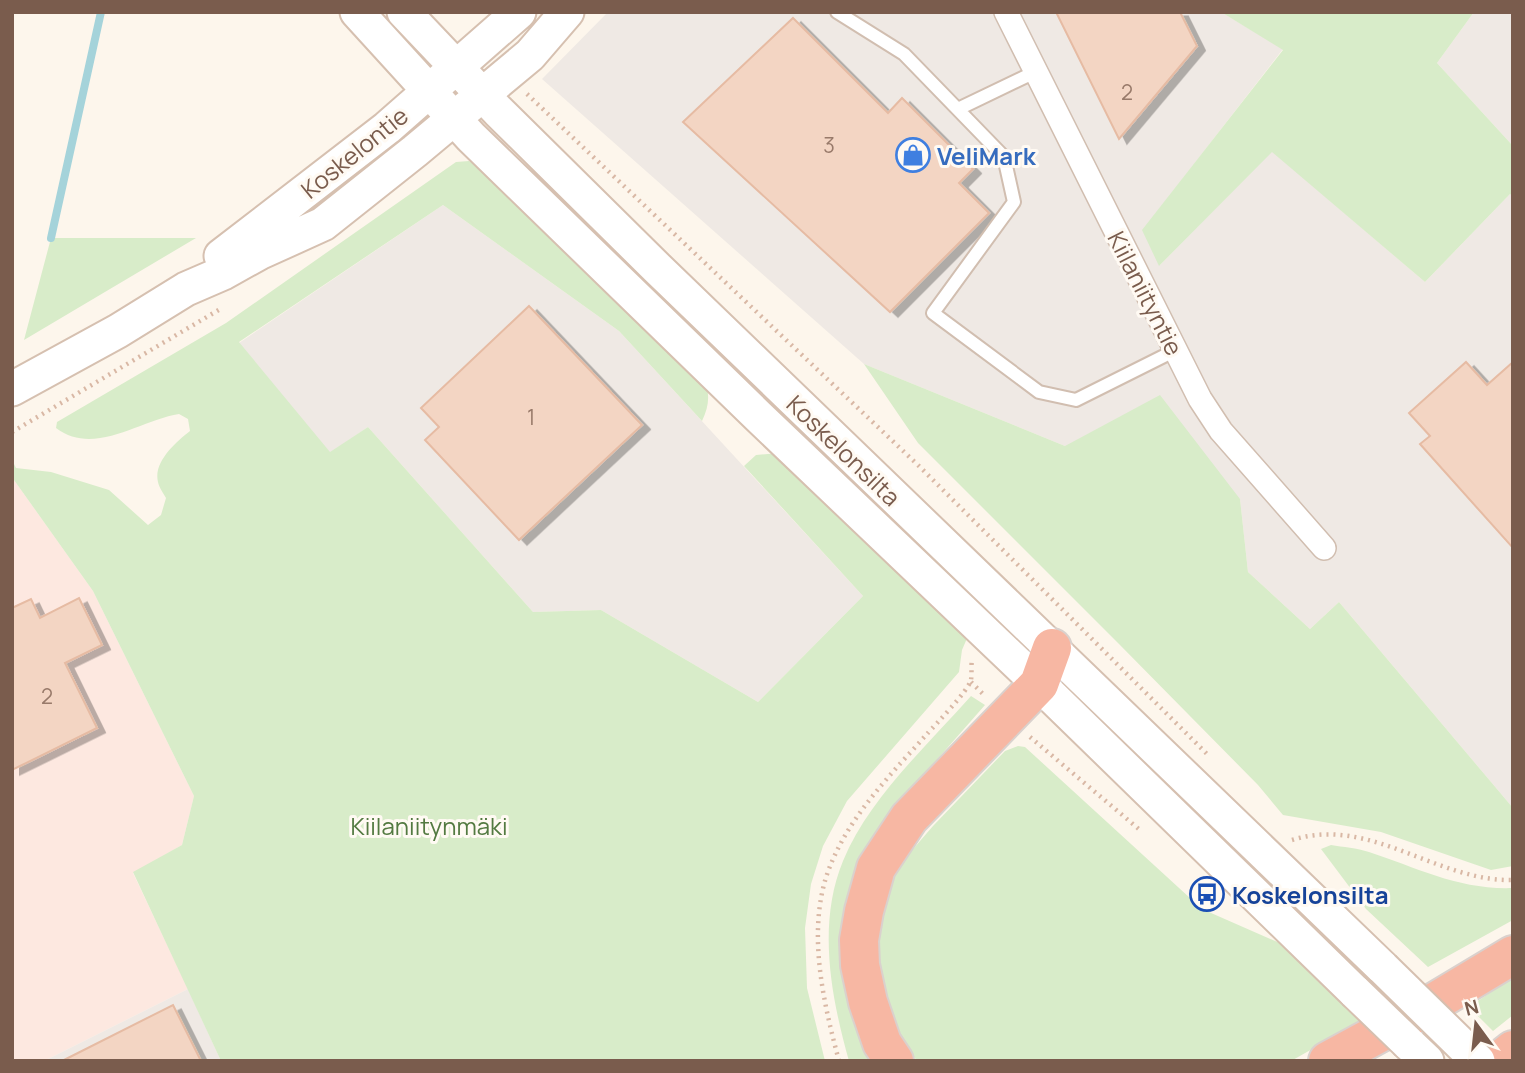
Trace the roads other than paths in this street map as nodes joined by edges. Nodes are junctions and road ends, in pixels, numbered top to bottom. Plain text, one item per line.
1 (358, 12) edge
2 (404, 12) edge
3 (519, 12) edge
4 (567, 12) edge
5 (836, 12) edge
6 (1006, 12) edge
7 (458, 66) junction
8 (1035, 72) junction
9 (429, 91) junction
10 (483, 94) junction
11 (958, 109) junction
12 (454, 118) junction
13 (186, 289) junction
14 (1174, 351) junction
15 (12, 388) edge
16 (1324, 548) dead end
17 (1052, 648) junction
18 (1039, 684) junction
19 (1513, 955) edge
20 (1418, 1012) junction
21 (1513, 1050) edge
22 (894, 1061) edge
23 (1328, 1061) edge
24 (1353, 1061) edge
25 (1427, 1061) edge
26 (1478, 1061) edge
27 (1499, 1061) edge

1 - 9 main road, Koskelonsilta
2 - 7 main road, Koskelonsilta
3 - 7 main road, Koskelontie
4 - 10 main road, Koskelontie
5 - 11 lane
6 - 8 street, Kiilaniityntie
7 - 9 main road, Koskelontie
7 - 10 main road, Koskelonsilta
8 - 11 lane
8 - 14 street, Kiilaniityntie
9 - 12 main road, Koskelonsilta
9 - 13 main road, Koskelontie
10 - 12 main road, Koskelontie
10 - 17 main road, Koskelonsilta
11 - 14 lane
12 - 13 main road, Koskelontie
12 - 18 main road, Koskelonsilta
13 - 15 main road, Koskelontie
14 - 16 street, Kiilaniityntie
17 - 18 highway
17 - 26 main road, Koskelonsilta, bridge
18 - 22 highway
18 - 25 main road, Koskelonsilta, bridge
19 - 20 highway
20 - 23 highway
20 - 24 lane
21 - 27 highway

